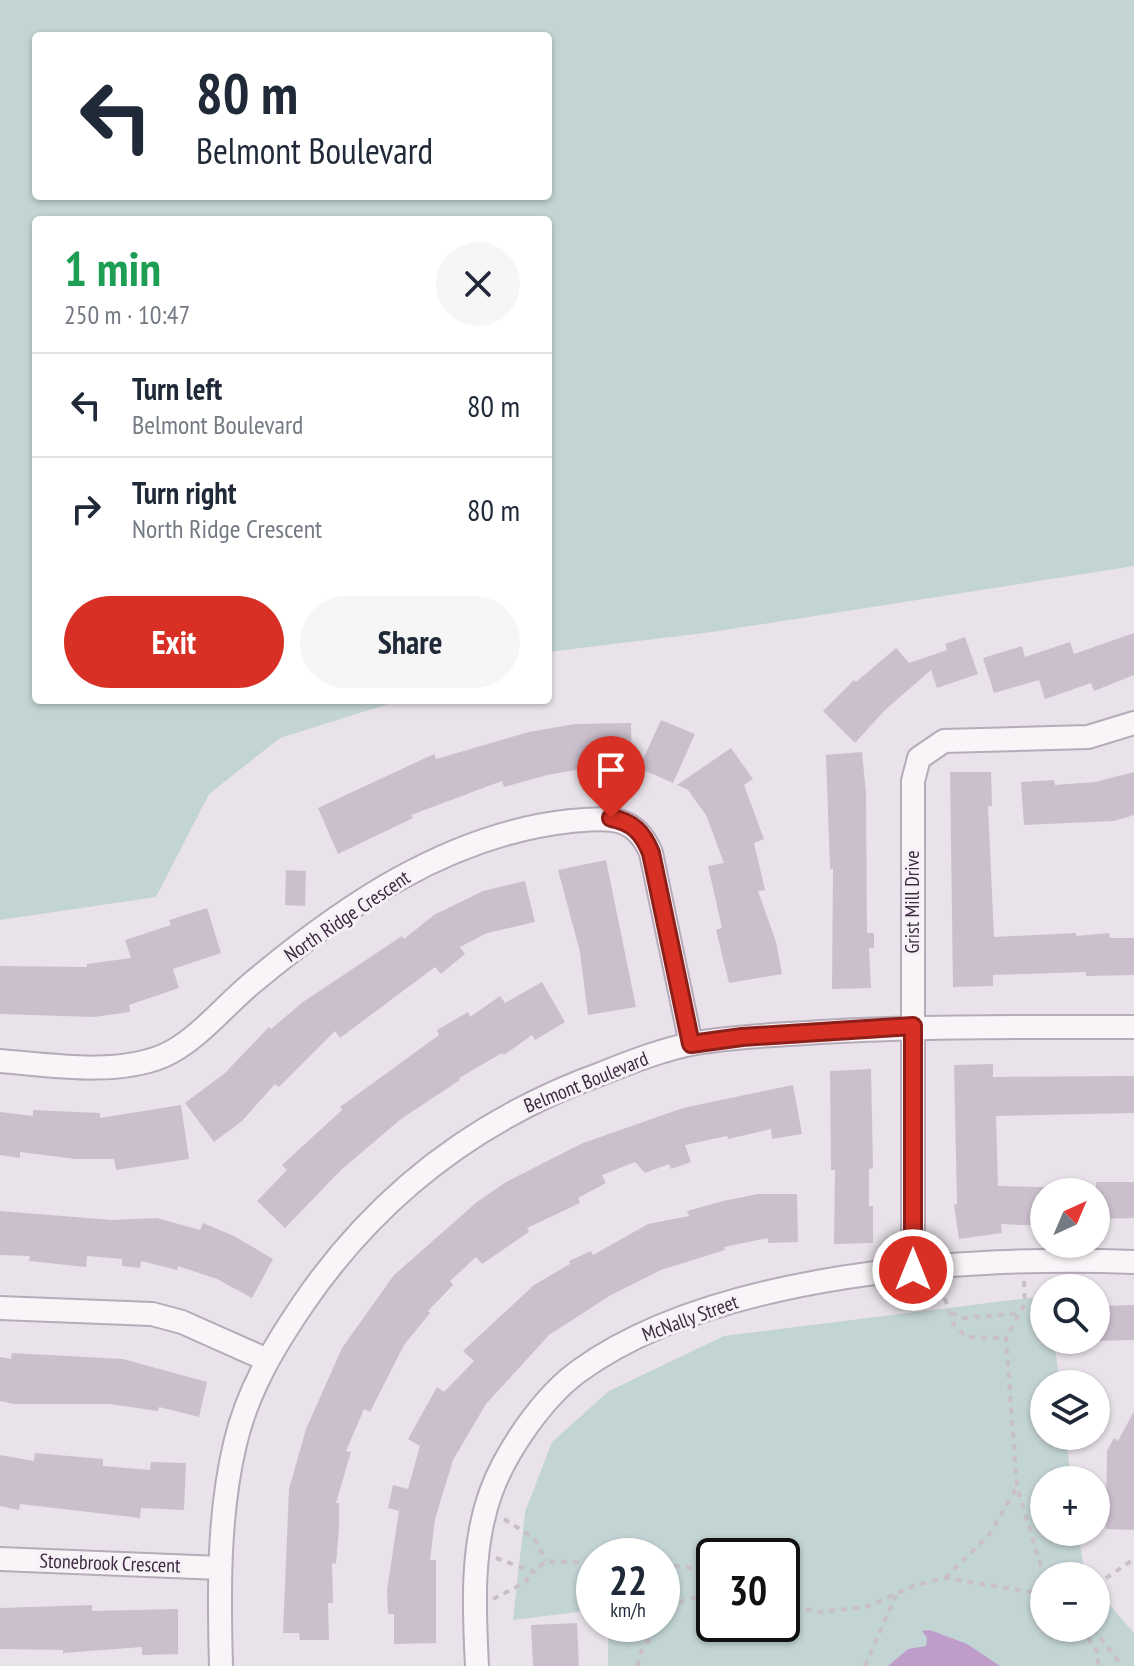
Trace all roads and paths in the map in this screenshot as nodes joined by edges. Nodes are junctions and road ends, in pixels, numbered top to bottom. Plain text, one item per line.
1 (1134, 723) edge
2 (913, 1026) junction
3 (1134, 1027) edge
4 (691, 1044) junction
5 (0, 1061) edge
6 (1023, 1262) junction
7 (1134, 1262) edge
8 (924, 1269) junction
9 (0, 1308) edge
10 (950, 1313) junction
11 (1020, 1313) junction
12 (1006, 1338) junction
13 (265, 1359) junction
14 (1017, 1487) junction
15 (487, 1510) junction
16 (478, 1556) junction
17 (0, 1559) edge
18 (1134, 1559) edge
19 (546, 1561) junction
20 (576, 1562) edge
21 (1040, 1562) edge
22 (220, 1568) junction
23 (534, 1572) junction
24 (1110, 1575) edge
25 (945, 1578) junction
26 (1030, 1592) edge
27 (897, 1593) junction
28 (474, 1608) junction
29 (800, 1608) edge
30 (647, 1642) edge
31 (1091, 1642) edge
32 (1104, 1642) edge
33 (221, 1666) edge
34 (477, 1666) edge
35 (637, 1666) edge
36 (865, 1666) edge
37 (1098, 1666) edge
38 (1122, 1666) edge

1 - 2 street, Grist Mill Drive
2 - 3 street, Belmont Boulevard
2 - 4 street, Belmont Boulevard
2 - 8 street, Grist Mill Drive
4 - 5 street, North Ridge Crescent
4 - 13 street, Belmont Boulevard
6 - 7 street, McNally Street
6 - 8 street, McNally Street
6 - 11 path
8 - 10 path
8 - 15 street, McNally Street
9 - 13 street
10 - 11 path
10 - 12 path
11 - 12 path
12 - 14 path
13 - 22 street, Belmont Boulevard
14 - 21 path
14 - 25 path
15 - 16 street, McNally Street
15 - 19 path
16 - 23 path
16 - 28 street, McNally Street
17 - 22 street, Stonebrook Crescent
18 - 24 path
19 - 20 path
19 - 23 path
22 - 33 street, Belmont Boulevard
23 - 28 path
25 - 26 path
25 - 27 path
27 - 29 path
27 - 36 path
28 - 34 street, McNally Street
30 - 35 path
31 - 37 path
32 - 38 path

